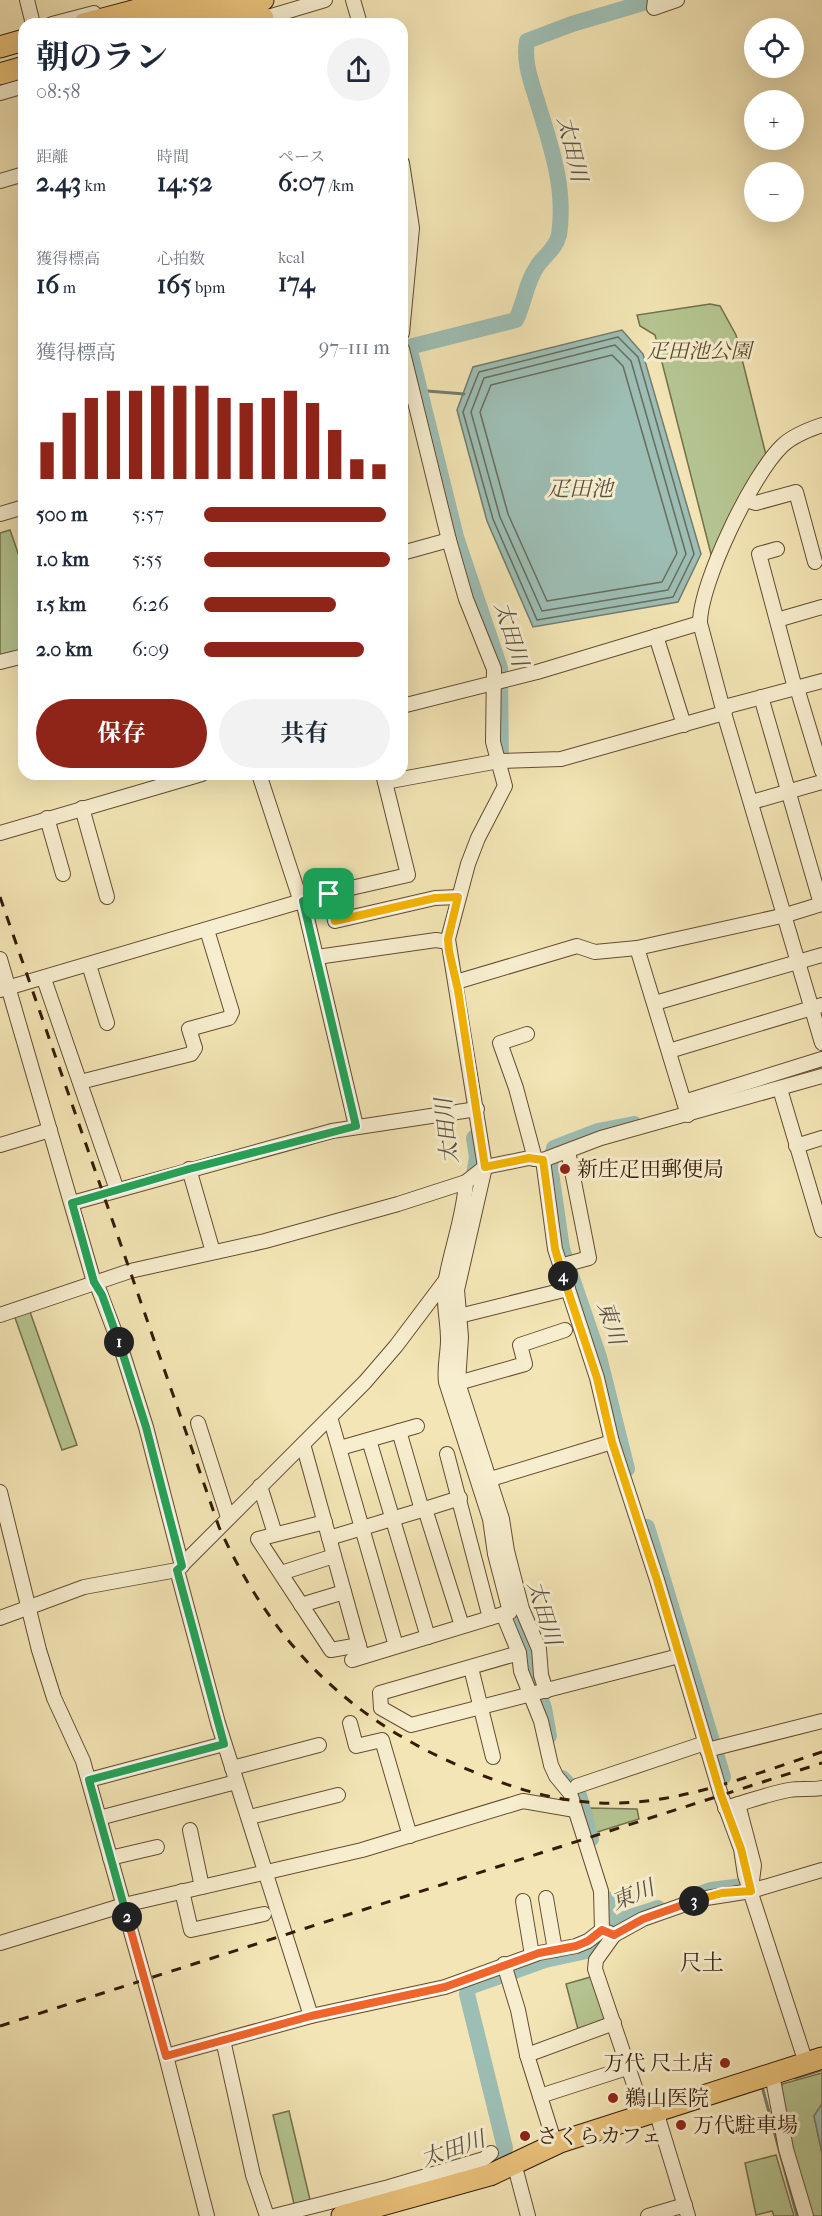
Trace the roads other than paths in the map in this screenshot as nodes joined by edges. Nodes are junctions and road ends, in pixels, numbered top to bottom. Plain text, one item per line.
1 (27, 0) edge
2 (142, 0) edge
3 (174, 0) edge
4 (218, 0) edge
5 (325, 0) edge
6 (353, 0) edge
7 (655, 0) edge
8 (677, 0) edge
9 (257, 14) edge
10 (32, 18) edge
11 (74, 18) edge
12 (106, 18) edge
13 (153, 18) edge
14 (226, 18) edge
15 (358, 18) edge
16 (18, 34) edge
17 (0, 39) edge
18 (18, 42) edge
19 (0, 47) edge
20 (18, 55) edge
21 (0, 60) edge
22 (18, 69) edge
23 (0, 74) edge
24 (18, 80) edge
25 (0, 85) edge
26 (18, 88) edge
27 (0, 93) edge
28 (18, 176) edge
29 (0, 181) edge
30 (408, 400) edge
31 (822, 425) edge
32 (746, 500) junction
33 (18, 509) edge
34 (0, 514) edge
35 (449, 540) junction
36 (777, 549) dead end
37 (408, 551) edge
38 (816, 562) dead end
39 (822, 607) edge
40 (777, 620) junction
41 (700, 623) junction
42 (656, 636) junction
43 (18, 658) edge
44 (0, 662) edge
45 (822, 681) edge
46 (495, 683) junction
47 (796, 688) junction
48 (760, 697) junction
49 (408, 705) edge
50 (724, 713) junction
51 (684, 725) junction
52 (498, 761) junction
53 (822, 771) edge
54 (408, 774) edge
55 (181, 780) edge
56 (261, 780) edge
57 (384, 780) edge
58 (822, 782) edge
59 (788, 792) junction
60 (752, 802) junction
61 (82, 808) junction
62 (47, 818) junction
63 (0, 833) edge
64 (63, 874) dead end
65 (329, 894) junction
66 (107, 897) dead end
67 (458, 897) junction
68 (302, 902) junction
69 (822, 904) edge
70 (786, 915) junction
71 (207, 930) junction
72 (448, 942) junction
73 (637, 948) junction
74 (822, 955) edge
75 (317, 957) junction
76 (0, 959) edge
77 (798, 963) junction
78 (89, 965) junction
79 (44, 979) junction
80 (456, 982) junction
81 (4, 989) edge
82 (655, 1003) junction
83 (817, 1006) edge
84 (107, 1023) dead end
85 (527, 1034) dead end
86 (822, 1042) edge
87 (669, 1051) junction
88 (822, 1059) edge
89 (822, 1076) edge
90 (80, 1082) junction
91 (780, 1089) junction
92 (686, 1108) junction
93 (477, 1109) junction
94 (356, 1126) junction
95 (50, 1130) junction
96 (822, 1138) edge
97 (0, 1145) edge
98 (796, 1146) junction
99 (562, 1153) junction
100 (539, 1159) junction
101 (485, 1167) junction
102 (189, 1169) junction
103 (466, 1182) junction
104 (117, 1190) junction
105 (818, 1201) edge
106 (72, 1203) junction
107 (822, 1230) edge
108 (213, 1252) junction
109 (566, 1264) junction
110 (446, 1280) junction
111 (95, 1282) junction
112 (568, 1289) junction
113 (0, 1315) edge
114 (459, 1316) junction
115 (565, 1330) dead end
116 (458, 1383) junction
117 (330, 1417) junction
118 (198, 1423) dead end
119 (417, 1426) dead end
120 (399, 1431) junction
121 (369, 1440) junction
122 (612, 1442) junction
123 (303, 1444) junction
124 (340, 1448) junction
125 (447, 1454) dead end
126 (485, 1481) junction
127 (261, 1486) junction
128 (0, 1492) edge
129 (460, 1498) junction
130 (423, 1510) junction
131 (228, 1517) junction
132 (393, 1518) junction
133 (325, 1522) junction
134 (361, 1528) junction
135 (275, 1534) junction
136 (329, 1538) junction
137 (334, 1556) junction
138 (179, 1568) junction
139 (281, 1574) junction
140 (344, 1592) junction
141 (301, 1605) junction
142 (28, 1607) junction
143 (496, 1616) junction
144 (0, 1618) edge
145 (462, 1626) junction
146 (428, 1636) junction
147 (396, 1646) junction
148 (519, 1653) junction
149 (358, 1654) junction
150 (679, 1656) junction
151 (471, 1668) junction
152 (539, 1693) junction
153 (482, 1709) junction
154 (822, 1721) edge
155 (350, 1722) dead end
156 (224, 1744) junction
157 (319, 1745) dead end
158 (710, 1747) junction
159 (493, 1757) dead end
160 (232, 1768) junction
161 (89, 1780) junction
162 (236, 1782) junction
163 (578, 1786) dead end
164 (822, 1788) edge
165 (338, 1795) dead end
166 (731, 1806) junction
167 (575, 1810) junction
168 (250, 1817) junction
169 (99, 1818) junction
170 (190, 1830) dead end
171 (410, 1836) junction
172 (157, 1847) dead end
173 (110, 1858) junction
174 (266, 1870) junction
175 (822, 1870) edge
176 (202, 1887) junction
177 (182, 1891) junction
178 (751, 1891) junction
179 (548, 1898) dead end
180 (523, 1901) dead end
181 (124, 1905) junction
182 (264, 1914) dead end
183 (608, 1933) junction
184 (0, 1943) edge
185 (555, 1950) junction
186 (532, 1955) junction
187 (504, 1964) junction
188 (311, 2016) junction
189 (615, 2024) junction
190 (223, 2040) junction
191 (527, 2055) junction
192 (166, 2056) junction
193 (814, 2060) edge
194 (630, 2067) junction
195 (772, 2074) junction
196 (540, 2096) junction
197 (650, 2112) junction
198 (555, 2144) junction
199 (491, 2153) dead end
200 (514, 2163) junction
201 (385, 2200) edge
202 (686, 2211) edge
203 (304, 2212) edge
204 (207, 2216) edge
205 (267, 2216) edge
206 (274, 2216) edge
207 (342, 2216) edge
208 (528, 2216) edge
209 (648, 2216) edge
210 (806, 2216) edge

1 - 10 street
2 - 11 street
3 - 12 highway
4 - 13 highway
5 - 9 street
6 - 15 street
7 - 8 street
9 - 14 highway
16 - 17 street
18 - 19 highway
20 - 21 highway
22 - 23 highway
24 - 25 highway
26 - 27 street
28 - 29 street
30 - 35 street
31 - 32 street
32 - 38 street
32 - 41 street
33 - 34 street
35 - 37 street
35 - 46 street
36 - 40 street
39 - 40 street
40 - 47 street
41 - 42 street
41 - 50 street
42 - 46 street
42 - 51 street
43 - 44 street
45 - 47 street
46 - 49 street
46 - 52 street
47 - 48 street
47 - 53 street
48 - 50 street
48 - 59 street
50 - 51 street
50 - 60 street
51 - 52 street
52 - 54 street
52 - 67 street
55 - 61 street
56 - 68 street
57 - 65 street
58 - 59 street
59 - 60 street
59 - 69 street
60 - 70 street
61 - 62 street
61 - 66 street
62 - 63 street
62 - 64 street
65 - 67 street
65 - 68 street
67 - 72 street
68 - 71 street
68 - 75 street
69 - 70 street
70 - 73 street
70 - 77 street
71 - 78 street
71 - 90 street
72 - 75 street
72 - 80 street
73 - 80 street
73 - 82 street
74 - 77 street
75 - 94 street
76 - 81 street
77 - 82 street
77 - 83 street
78 - 79 street
78 - 84 street
79 - 81 street
79 - 90 street
80 - 93 street
81 - 95 street
82 - 87 street
83 - 86 street
83 - 87 street
85 - 100 street
87 - 92 street
88 - 92 street
89 - 91 street
90 - 104 street
91 - 92 street
91 - 98 street
92 - 99 street
93 - 94 street
93 - 101 street
94 - 102 street
95 - 97 street
95 - 106 street
96 - 98 street
98 - 105 street
99 - 100 street
99 - 109 street
100 - 101 street
100 - 109 street
101 - 103 street
101 - 114 street
102 - 104 street
102 - 108 street
103 - 108 street
103 - 110 street
104 - 106 street
105 - 107 street
106 - 111 street
108 - 111 street
109 - 112 street
110 - 117 street
110 - 126 street
111 - 113 street
111 - 138 street
112 - 114 street
112 - 122 street
114 - 116 street
115 - 116 street
116 - 126 street
117 - 123 street
117 - 124 street
118 - 131 street
119 - 120 street
120 - 121 street
120 - 130 street
121 - 124 street
121 - 132 street
122 - 126 street
122 - 150 street
123 - 127 street
123 - 133 street
124 - 134 street
125 - 129 street
126 - 143 street
126 - 152 street
127 - 131 street
127 - 135 street
128 - 142 street
129 - 130 street
129 - 143 street
130 - 132 street
130 - 145 street
131 - 138 street
132 - 134 street
132 - 146 street
133 - 135 street
133 - 136 street
134 - 136 street
134 - 147 street
135 - 139 street
136 - 137 street
137 - 139 street
137 - 140 street
138 - 142 street
138 - 156 street
139 - 141 street
140 - 141 street
140 - 149 street
141 - 149 street
142 - 144 street
142 - 161 street
143 - 145 street
143 - 148 street
145 - 146 street
146 - 147 street
147 - 149 street
148 - 151 street
148 - 152 street
150 - 152 street
150 - 158 street
151 - 153 street
151 - 153 street
152 - 153 street
152 - 167 street
153 - 159 street
154 - 158 street
155 - 171 street
156 - 160 street
156 - 161 street
157 - 160 street
158 - 163 street
158 - 166 street
160 - 162 street
161 - 169 street
162 - 168 street
162 - 169 street
164 - 166 street
165 - 168 street
166 - 178 street
167 - 171 street
167 - 183 street
168 - 174 street
169 - 173 street
170 - 176 street
171 - 174 street
172 - 173 street
173 - 181 street
174 - 176 street
174 - 188 street
175 - 178 street
176 - 177 street
177 - 181 street
177 - 182 street
178 - 183 street
178 - 193 street
179 - 185 street
180 - 186 street
181 - 184 street
181 - 192 street
183 - 185 street
183 - 189 street
185 - 186 street
186 - 187 street
187 - 188 street
187 - 191 street
188 - 190 street
189 - 191 street
189 - 194 street
190 - 192 street
190 - 205 street
191 - 196 street
192 - 204 street
193 - 195 highway
194 - 196 street
194 - 197 street
195 - 197 highway
195 - 210 street
196 - 198 street
197 - 198 highway
197 - 202 street
198 - 200 highway
199 - 201 street
200 - 201 highway
200 - 208 street
201 - 203 street
201 - 207 highway
202 - 209 street
203 - 206 street

